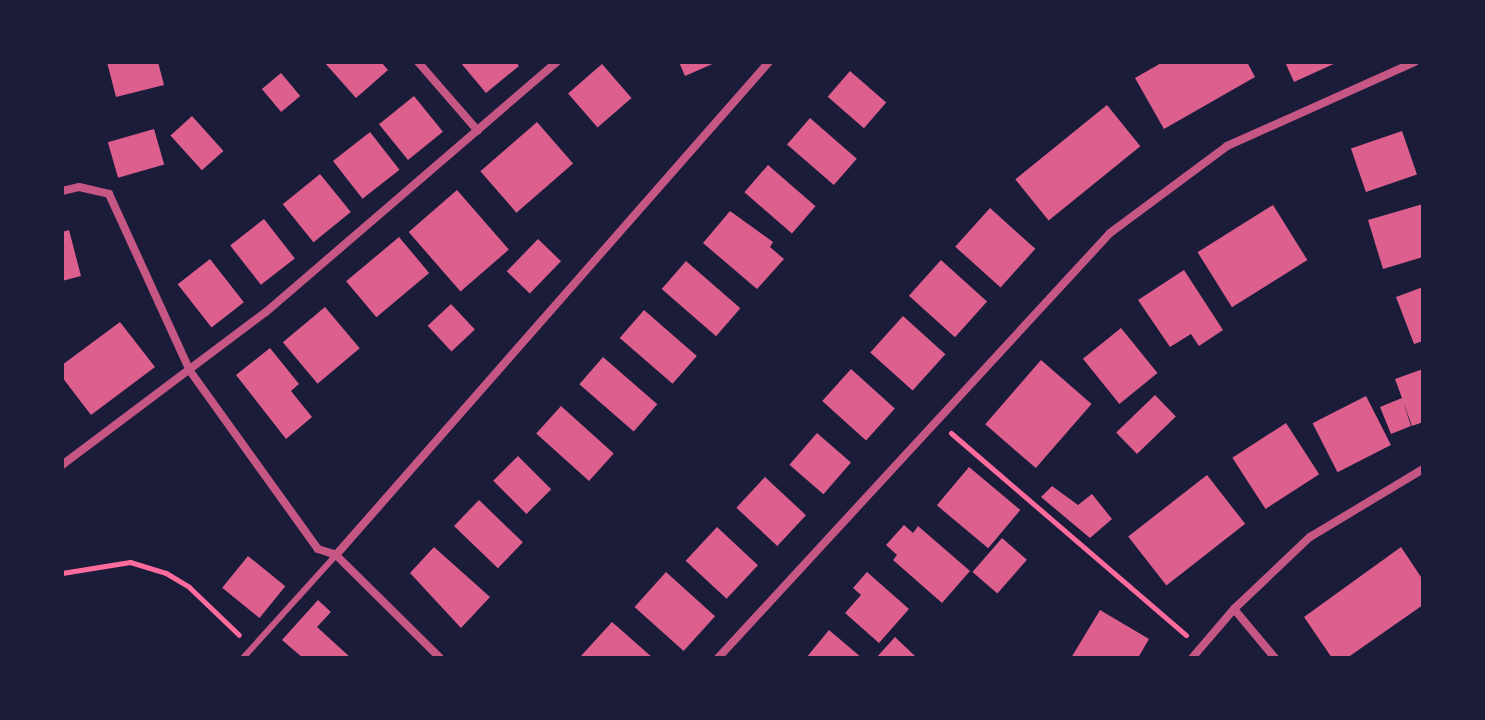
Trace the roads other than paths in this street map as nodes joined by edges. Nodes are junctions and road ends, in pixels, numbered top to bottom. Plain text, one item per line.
1 (418, 62) edge
2 (557, 62) edge
3 (769, 62) edge
4 (1415, 62) edge
5 (478, 131) junction
6 (62, 191) edge
7 (190, 371) junction
8 (62, 465) edge
9 (1423, 469) edge
10 (336, 555) junction
11 (1234, 609) junction
12 (243, 658) edge
13 (440, 658) edge
14 (718, 658) edge
15 (1192, 658) edge
16 (1275, 658) edge

1 - 5 street
2 - 5 street
3 - 10 street
4 - 14 street
5 - 7 street
6 - 7 street
7 - 8 street
7 - 10 street
9 - 11 street
10 - 12 lane
10 - 13 street
11 - 15 street
11 - 16 street

